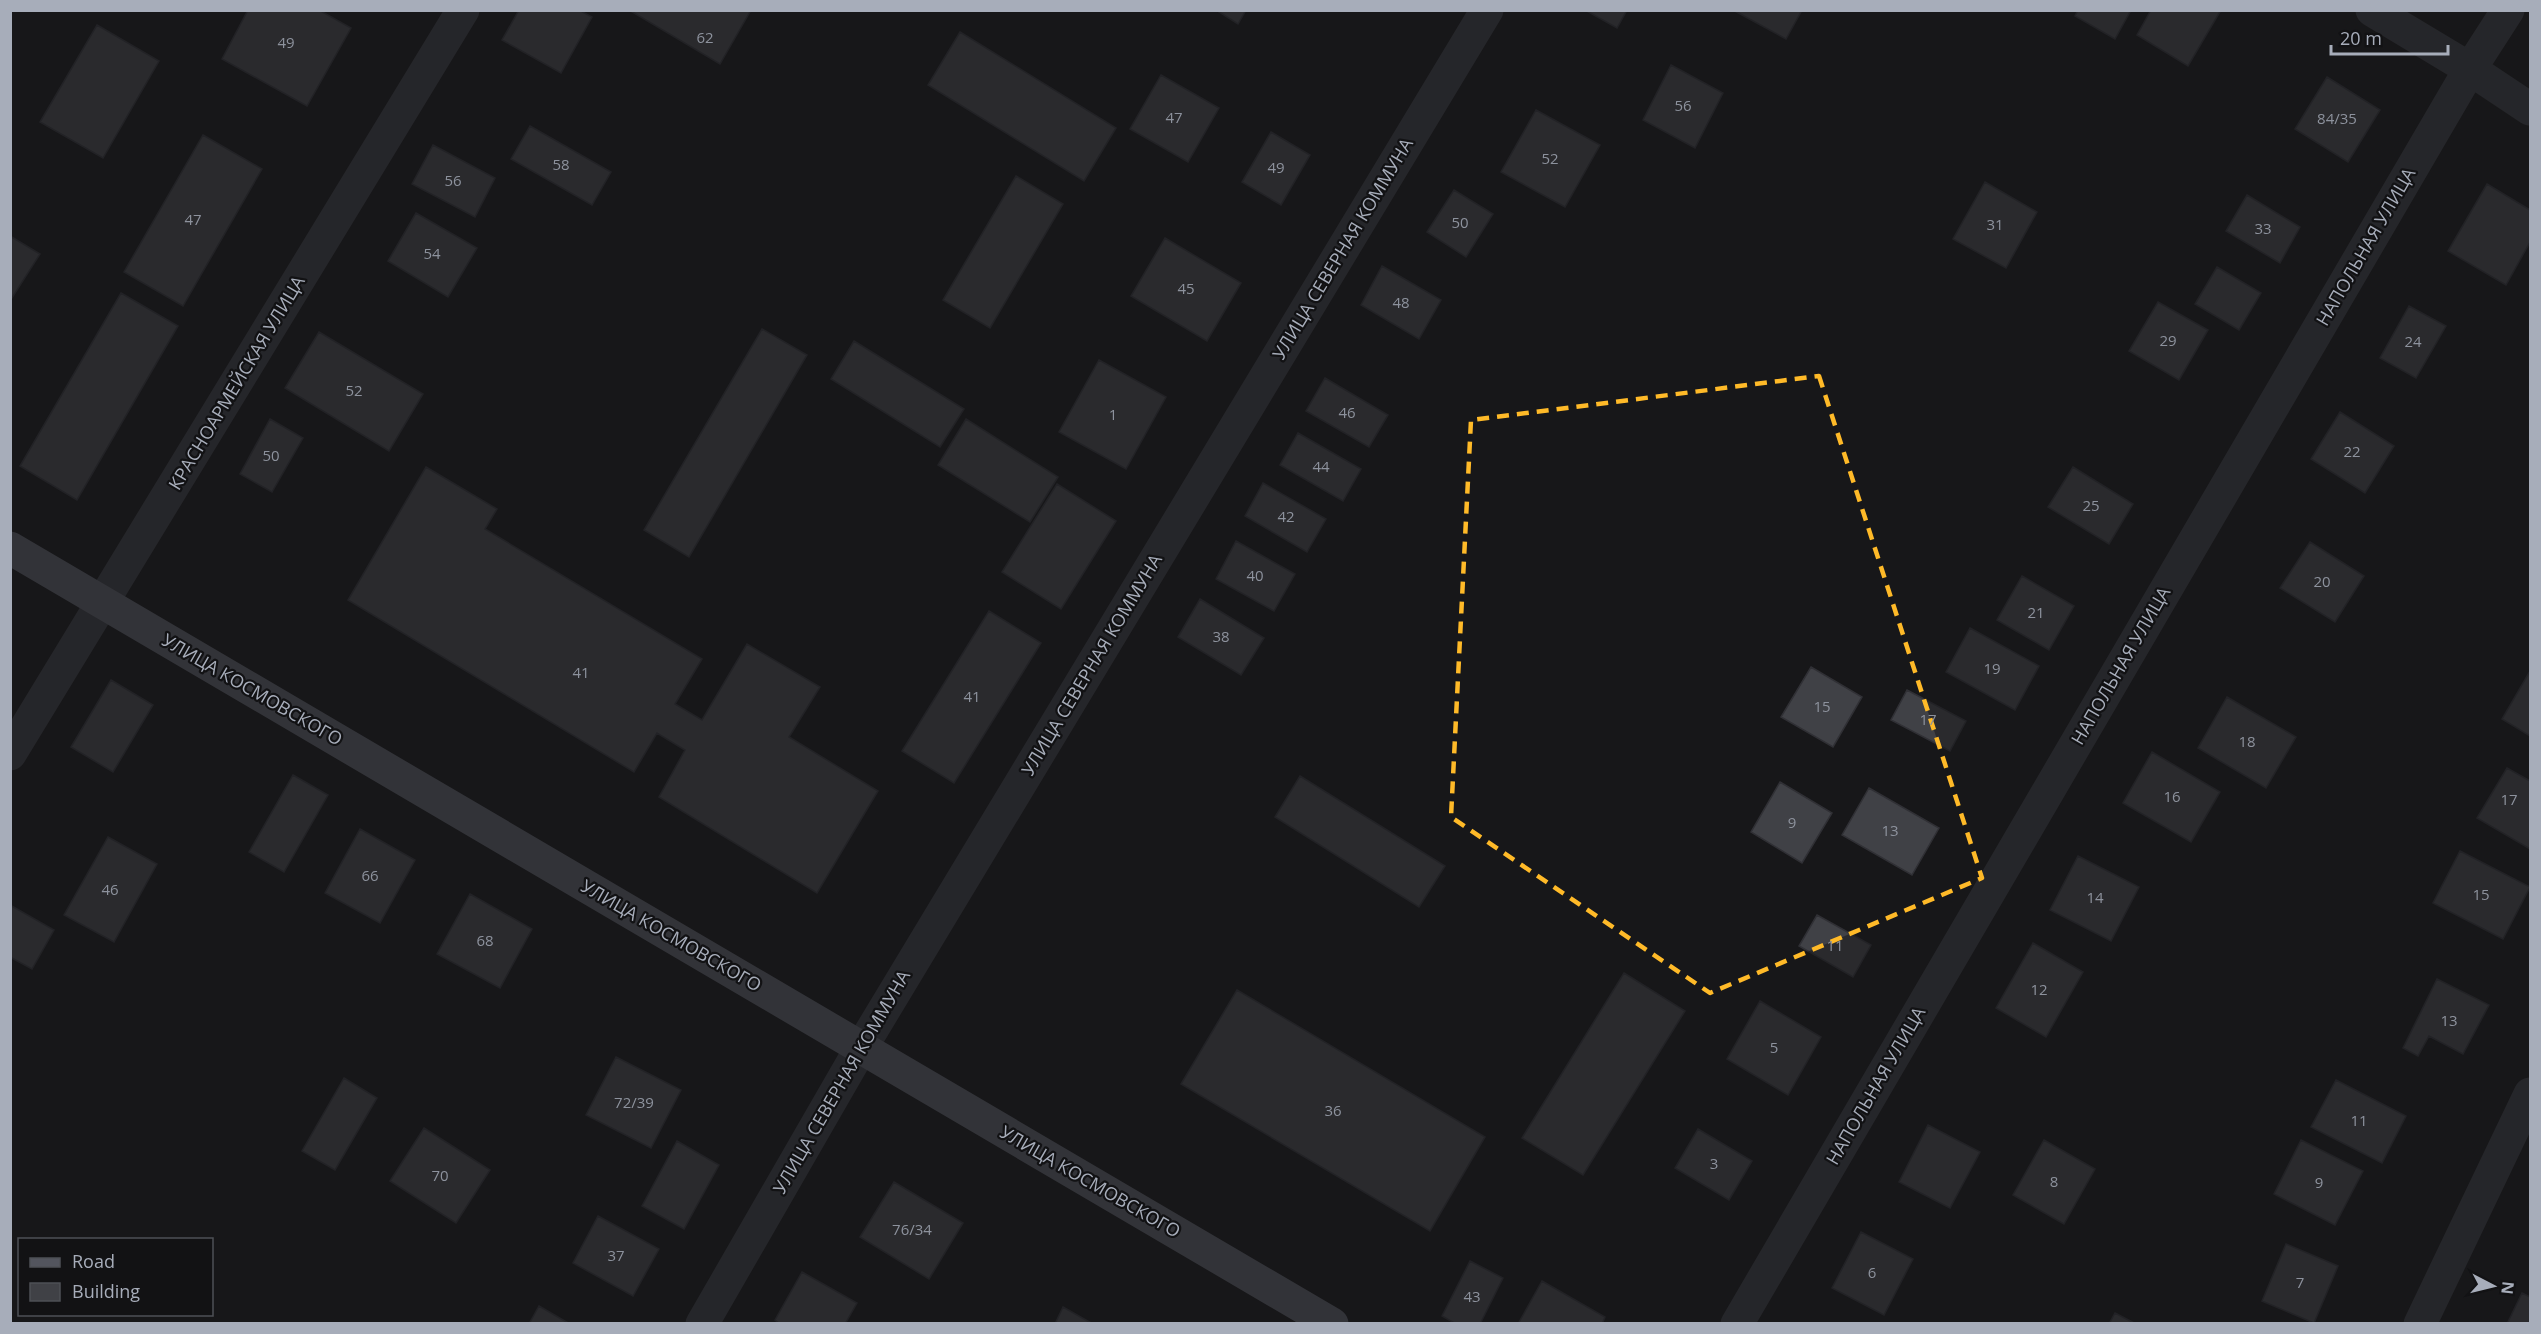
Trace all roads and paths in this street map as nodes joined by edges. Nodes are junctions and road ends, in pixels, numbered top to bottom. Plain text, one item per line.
1 (463, 10) edge
2 (1487, 10) edge
3 (2372, 10) edge
4 (2508, 10) edge
5 (2470, 69) junction
6 (2530, 109) edge
7 (10, 548) edge
8 (103, 603) junction
9 (10, 754) edge
10 (861, 1048) junction
11 (2530, 1094) edge
12 (702, 1323) edge
13 (1332, 1323) edge
14 (1737, 1323) edge
15 (2420, 1323) edge

1 - 8 street, КРАСНОАРМЕЙСКАЯ УЛИЦА
2 - 10 street, УЛИЦА СЕВЕРНАЯ КОММУНА
3 - 5 street
4 - 5 street, НАПОЛЬНАЯ УЛИЦА
5 - 6 street
5 - 14 street, НАПОЛЬНАЯ УЛИЦА
7 - 8 main road, УЛИЦА КОСМОВСКОГО
8 - 9 street, КРАСНОАРМЕЙСКАЯ УЛИЦА
8 - 10 main road, УЛИЦА КОСМОВСКОГО
10 - 12 street, УЛИЦА СЕВЕРНАЯ КОММУНА
10 - 13 main road, УЛИЦА КОСМОВСКОГО
11 - 15 street

